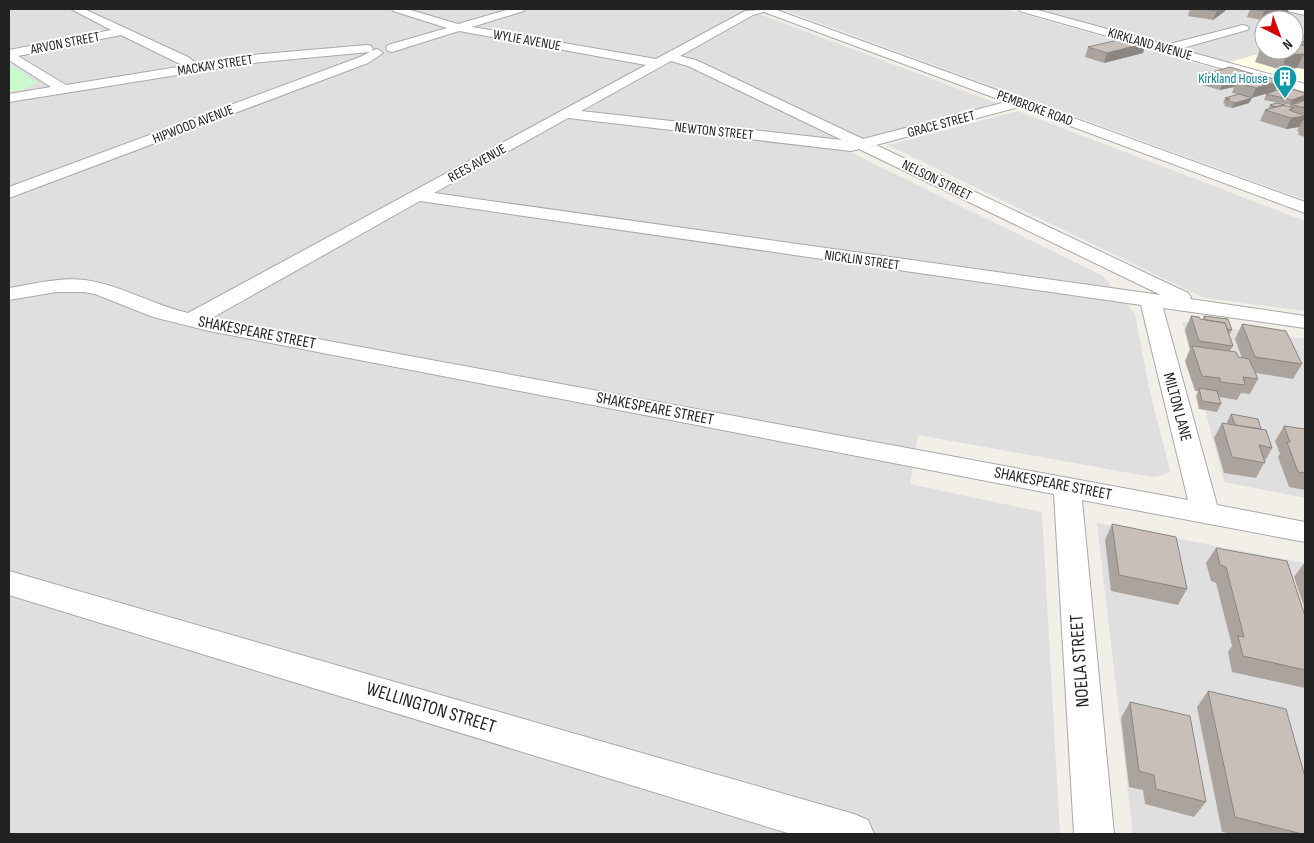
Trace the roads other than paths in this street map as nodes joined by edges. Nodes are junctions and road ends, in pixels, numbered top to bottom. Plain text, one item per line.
1 (76, 9) edge
2 (397, 9) edge
3 (520, 9) edge
4 (765, 9) edge
5 (1023, 9) edge
6 (1291, 9) edge
7 (1305, 12) edge
8 (459, 28) junction
9 (1243, 28) dead end
10 (122, 32) junction
11 (1166, 49) junction
12 (372, 51) junction
13 (9, 54) edge
14 (664, 60) junction
15 (194, 68) junction
16 (1305, 88) edge
17 (63, 89) junction
18 (9, 94) edge
19 (9, 98) edge
20 (1020, 103) junction
21 (566, 114) junction
22 (862, 145) junction
23 (9, 193) edge
24 (418, 196) junction
25 (1305, 208) edge
26 (9, 294) edge
27 (1150, 300) junction
28 (1202, 308) junction
29 (190, 321) junction
30 (1305, 322) edge
31 (1068, 487) junction
32 (1205, 513) junction
33 (1305, 532) edge
34 (9, 582) edge
35 (854, 834) edge
36 (1094, 834) edge

1 - 10 street
2 - 8 street, WYLIE AVENUE
3 - 8 street
4 - 14 street, REES AVENUE
4 - 20 street, PEMBROKE ROAD
5 - 11 street, KIRKLAND AVENUE
6 - 7 street
8 - 12 street, MACKAY STREET
8 - 14 street, WYLIE AVENUE
9 - 11 street
10 - 13 street, ARVON STREET
10 - 15 street
11 - 16 street, KIRKLAND AVENUE
12 - 15 street, MACKAY STREET
12 - 23 street, HIPWOOD AVENUE
13 - 17 street
14 - 21 street, REES AVENUE
14 - 22 street, NELSON STREET
15 - 17 street, MACKAY STREET
17 - 18 street, MACKAY STREET
17 - 19 street, MACKAY STREET
20 - 22 street, GRACE STREET
20 - 25 street, PEMBROKE ROAD
21 - 22 street, NEWTON STREET
21 - 24 street, REES AVENUE
22 - 28 street, NELSON STREET
24 - 27 street, NICKLIN STREET
24 - 29 street, REES AVENUE
26 - 29 street, SHAKESPEARE STREET
27 - 28 street, NICKLIN STREET
27 - 32 street, MILTON LANE
28 - 30 street, NICKLIN STREET
29 - 31 street, SHAKESPEARE STREET
31 - 32 street, SHAKESPEARE STREET
31 - 36 street, NOELA STREET
32 - 33 street, SHAKESPEARE STREET
34 - 35 street, WELLINGTON STREET

